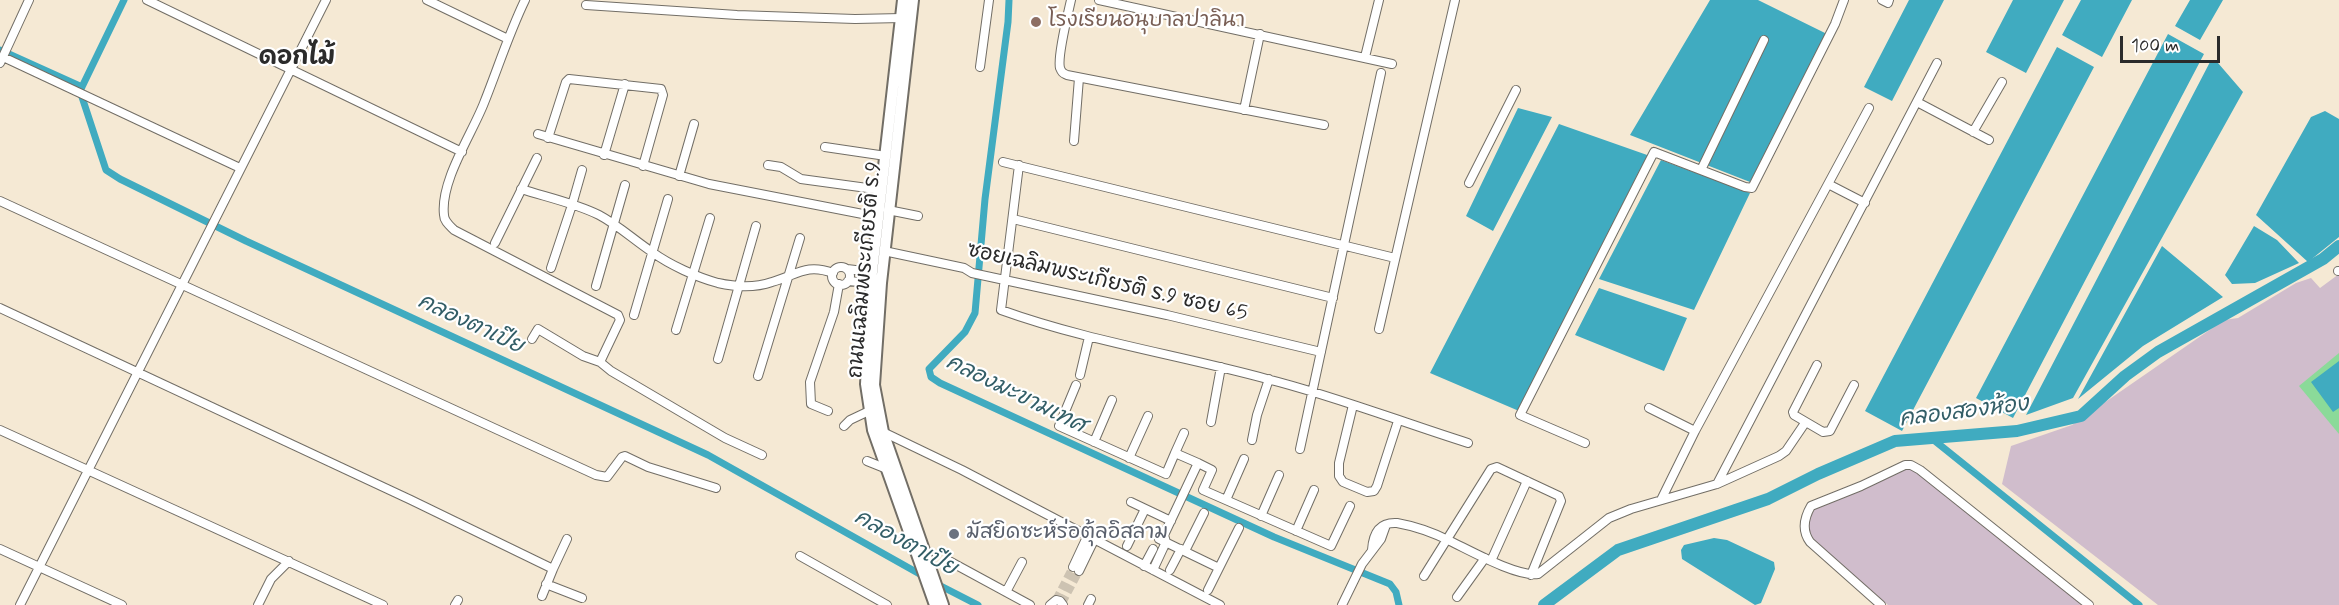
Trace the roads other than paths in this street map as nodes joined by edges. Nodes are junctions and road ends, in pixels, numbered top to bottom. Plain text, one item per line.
1 (29, 0) edge
2 (147, 0) edge
3 (326, 0) edge
4 (427, 0) edge
5 (525, 0) edge
6 (903, 0) edge
7 (913, 0) edge
8 (989, 0) edge
9 (1071, 0) edge
10 (1099, 0) edge
11 (1379, 0) edge
12 (1455, 0) edge
13 (1844, 0) edge
14 (1882, 0) edge
15 (1889, 0) edge
16 (586, 5) dead end
17 (902, 18) junction
18 (1260, 34) junction
19 (508, 39) junction
20 (1764, 40) dead end
21 (1365, 57) junction
22 (2, 58) edge
23 (1937, 63) dead end
24 (1392, 64) dead end
25 (980, 68) dead end
26 (291, 69) junction
27 (1381, 73) dead end
28 (1079, 78) junction
29 (2002, 82) dead end
30 (625, 84) junction
31 (1516, 90) dead end
32 (1917, 102) junction
33 (1869, 108) dead end
34 (1244, 110) junction
35 (694, 124) dead end
36 (1324, 125) dead end
37 (1973, 132) junction
38 (537, 134) dead end
39 (548, 138) junction
40 (1989, 140) dead end
41 (1074, 141) dead end
42 (825, 147) dead end
43 (462, 152) junction
44 (604, 155) junction
45 (886, 156) junction
46 (537, 158) dead end
47 (1003, 162) dead end
48 (768, 165) dead end
49 (1018, 165) junction
50 (643, 166) junction
51 (240, 168) junction
52 (582, 170) dead end
53 (1701, 170) junction
54 (679, 176) junction
55 (1469, 183) dead end
56 (625, 185) dead end
57 (1830, 185) junction
58 (521, 189) junction
59 (882, 190) junction
60 (668, 199) dead end
61 (0, 201) edge
62 (1865, 203) junction
63 (572, 206) junction
64 (888, 210) junction
65 (918, 216) dead end
66 (878, 217) junction
67 (710, 218) dead end
68 (1013, 219) junction
69 (614, 224) junction
70 (756, 226) dead end
71 (800, 238) dead end
72 (495, 243) dead end
73 (1344, 244) junction
74 (884, 251) junction
75 (652, 253) junction
76 (1395, 258) junction
77 (551, 268) dead end
78 (847, 268) junction
79 (833, 273) junction
80 (693, 274) junction
81 (788, 275) junction
82 (876, 278) junction
83 (1004, 279) junction
84 (848, 281) junction
85 (181, 284) junction
86 (839, 284) junction
87 (596, 286) dead end
88 (738, 286) junction
89 (1333, 297) junction
90 (0, 308) edge
91 (633, 315) dead end
92 (1379, 329) dead end
93 (676, 330) dead end
94 (1089, 337) junction
95 (532, 339) dead end
96 (1321, 352) junction
97 (718, 359) dead end
98 (600, 362) junction
99 (1817, 365) dead end
100 (1221, 367) junction
101 (137, 371) junction
102 (1080, 375) dead end
103 (758, 376) dead end
104 (1269, 379) junction
105 (1076, 385) dead end
106 (1854, 385) dead end
107 (1312, 392) junction
108 (1112, 400) dead end
109 (1353, 405) junction
110 (1649, 408) dead end
111 (828, 411) dead end
112 (869, 411) junction
113 (1149, 416) dead end
114 (1398, 421) junction
115 (1211, 422) dead end
116 (1805, 423) junction
117 (844, 426) dead end
118 (0, 430) edge
119 (1695, 431) junction
120 (883, 432) junction
121 (1184, 433) dead end
122 (1252, 440) dead end
123 (1094, 442) junction
124 (1467, 443) dead end
125 (1585, 443) dead end
126 (1300, 449) dead end
127 (1175, 453) junction
128 (762, 454) dead end
129 (1129, 458) junction
130 (1244, 459) dead end
131 (867, 461) dead end
132 (1198, 463) junction
133 (88, 469) junction
134 (887, 469) junction
135 (1279, 475) dead end
136 (1527, 481) junction
137 (1717, 484) junction
138 (716, 488) dead end
139 (1314, 490) dead end
140 (1226, 500) junction
141 (1661, 500) junction
142 (1131, 502) dead end
143 (1350, 506) dead end
144 (1145, 509) junction
145 (1204, 513) dead end
146 (1261, 516) junction
147 (1171, 521) junction
148 (1239, 528) dead end
149 (1296, 531) junction
150 (567, 539) dead end
151 (1091, 539) junction
152 (1163, 539) junction
153 (1448, 540) junction
154 (1126, 546) dead end
155 (0, 549) edge
156 (919, 549) junction
157 (1153, 549) dead end
158 (1183, 550) junction
159 (800, 556) dead end
160 (1488, 560) junction
161 (289, 561) junction
162 (949, 561) dead end
163 (1022, 562) dead end
164 (1144, 566) junction
165 (38, 567) junction
166 (1219, 568) junction
167 (553, 569) junction
168 (1076, 569) tunnel mouth
169 (1153, 570) junction
170 (1170, 570) dead end
171 (1531, 575) junction
172 (1424, 576) dead end
173 (546, 584) junction
174 (1208, 590) dead end
175 (1006, 592) junction
176 (542, 596) dead end
177 (1457, 597) dead end
178 (582, 598) dead end
179 (20, 605) edge
180 (122, 605) edge
181 (258, 605) edge
182 (383, 605) edge
183 (887, 605) edge
184 (935, 605) edge
185 (943, 605) edge
186 (1030, 605) edge
187 (1050, 605) edge
188 (1063, 605) edge
189 (1220, 605) edge
190 (1342, 605) edge
191 (1881, 605) edge
192 (2089, 605) edge

1 - 22 street
2 - 26 street
3 - 26 street
4 - 19 street
5 - 19 street
6 - 17 main road, ถนนเฉลิมพระเกียรติ ร.9
7 - 64 main road, ถนนเฉลิมพระเกียรติ ร.9
8 - 25 street
9 - 28 street
10 - 18 street
11 - 21 street
12 - 76 street
13 - 53 street
14 - 15 street
16 - 17 street
17 - 45 main road, ถนนเฉลิมพระเกียรติ ร.9
18 - 21 street
18 - 34 street
19 - 43 street
20 - 53 street
21 - 24 street
22 - 51 street
23 - 32 street
26 - 43 street
26 - 51 street
27 - 73 street
28 - 34 street
28 - 41 street
29 - 37 street
30 - 39 street
30 - 44 street
30 - 50 street
31 - 55 street
32 - 37 street
32 - 62 street
33 - 57 street
34 - 36 street
35 - 54 street
37 - 40 street
38 - 39 street
39 - 44 street
42 - 45 street
43 - 98 street
44 - 50 street
45 - 59 main road, ถนนเฉลิมพระเกียรติ ร.9
46 - 58 street
47 - 49 street
48 - 59 street
49 - 68 street
49 - 73 street
50 - 54 street
51 - 85 street
52 - 63 street
53 - 125 street
54 - 66 street
56 - 69 street
57 - 62 street
57 - 119 street
58 - 63 street
58 - 72 street
59 - 66 main road, ถนนเฉลิมพระเกียรติ ร.9
60 - 75 street
61 - 85 street
62 - 137 street
63 - 69 street
63 - 77 street
64 - 65 street
64 - 74 main road, ถนนเฉลิมพระเกียรติ ร.9
66 - 82 main road, ถนนเฉลิมพระเกียรติ ร.9
67 - 80 street
68 - 83 street
68 - 89 street
69 - 75 street
69 - 87 street
70 - 88 street
71 - 81 street
73 - 76 street
73 - 89 street
74 - 82 main road, ถนนเฉลิมพระเกียรติ ร.9
74 - 83 street, ซอยเฉลิมพระเกียรติ ร.9 ซอย 65
75 - 80 street
75 - 91 street
76 - 92 street
78 - 79 street
78 - 82 street
78 - 84 street
79 - 81 street
79 - 86 street
80 - 88 street
80 - 93 street
81 - 88 street
81 - 103 street
82 - 84 street
82 - 112 main road, ถนนเฉลิมพระเกียรติ ร.9
82 - 120 main road, ถนนเฉลิมพระเกียรติ ร.9
83 - 94 street
83 - 96 street, ซอยเฉลิมพระเกียรติ ร.9 ซอย 65
84 - 86 street
85 - 101 street
85 - 138 street
86 - 111 street
88 - 97 street
89 - 96 street
90 - 101 street
94 - 100 street
94 - 102 street
95 - 98 street
96 - 107 street
98 - 128 street
99 - 116 street
100 - 104 street
100 - 115 street
101 - 133 street
101 - 167 street
104 - 107 street
104 - 122 street
105 - 123 street
106 - 116 street
107 - 109 street
107 - 126 street
108 - 123 street
109 - 114 street
109 - 114 street
110 - 119 street
112 - 117 street
112 - 134 main road, ถนนเฉลิมพระเกียรติ ร.9
113 - 129 street
114 - 124 street
116 - 137 street
118 - 133 street
119 - 141 street
120 - 151 street
120 - 156 main road, ถนนเฉลิมพระเกียรติ ร.9
121 - 127 street
123 - 129 street
127 - 129 street
127 - 132 street
130 - 140 street
131 - 134 street
132 - 140 street
132 - 147 street
133 - 161 street
133 - 165 street
134 - 156 main road, ถนนเฉลิมพระเกียรติ ร.9
135 - 146 street
136 - 153 street
136 - 160 street
136 - 171 street
137 - 141 street
139 - 149 street
140 - 146 street
141 - 171 street
142 - 144 street
143 - 149 street
144 - 147 street
144 - 154 street
145 - 158 street
146 - 149 street
147 - 152 street
148 - 166 street
150 - 167 street
151 - 164 street
151 - 168 street
152 - 158 street
152 - 169 street
153 - 160 street
153 - 172 street
153 - 190 street
155 - 165 street
156 - 184 main road, ถนนเฉลิมพระเกียรติ ร.9
156 - 185 main road, ถนนเฉลิมพระเกียรติ ร.9
157 - 164 street
158 - 166 street
158 - 170 street
159 - 183 street
160 - 171 street
160 - 177 street
161 - 181 street
161 - 182 street
162 - 175 street
163 - 175 street
164 - 169 street
165 - 179 street
165 - 180 street
166 - 174 street
167 - 173 street
169 - 189 street
173 - 176 street
173 - 178 street
175 - 186 street
187 - 188 street
191 - 192 street

